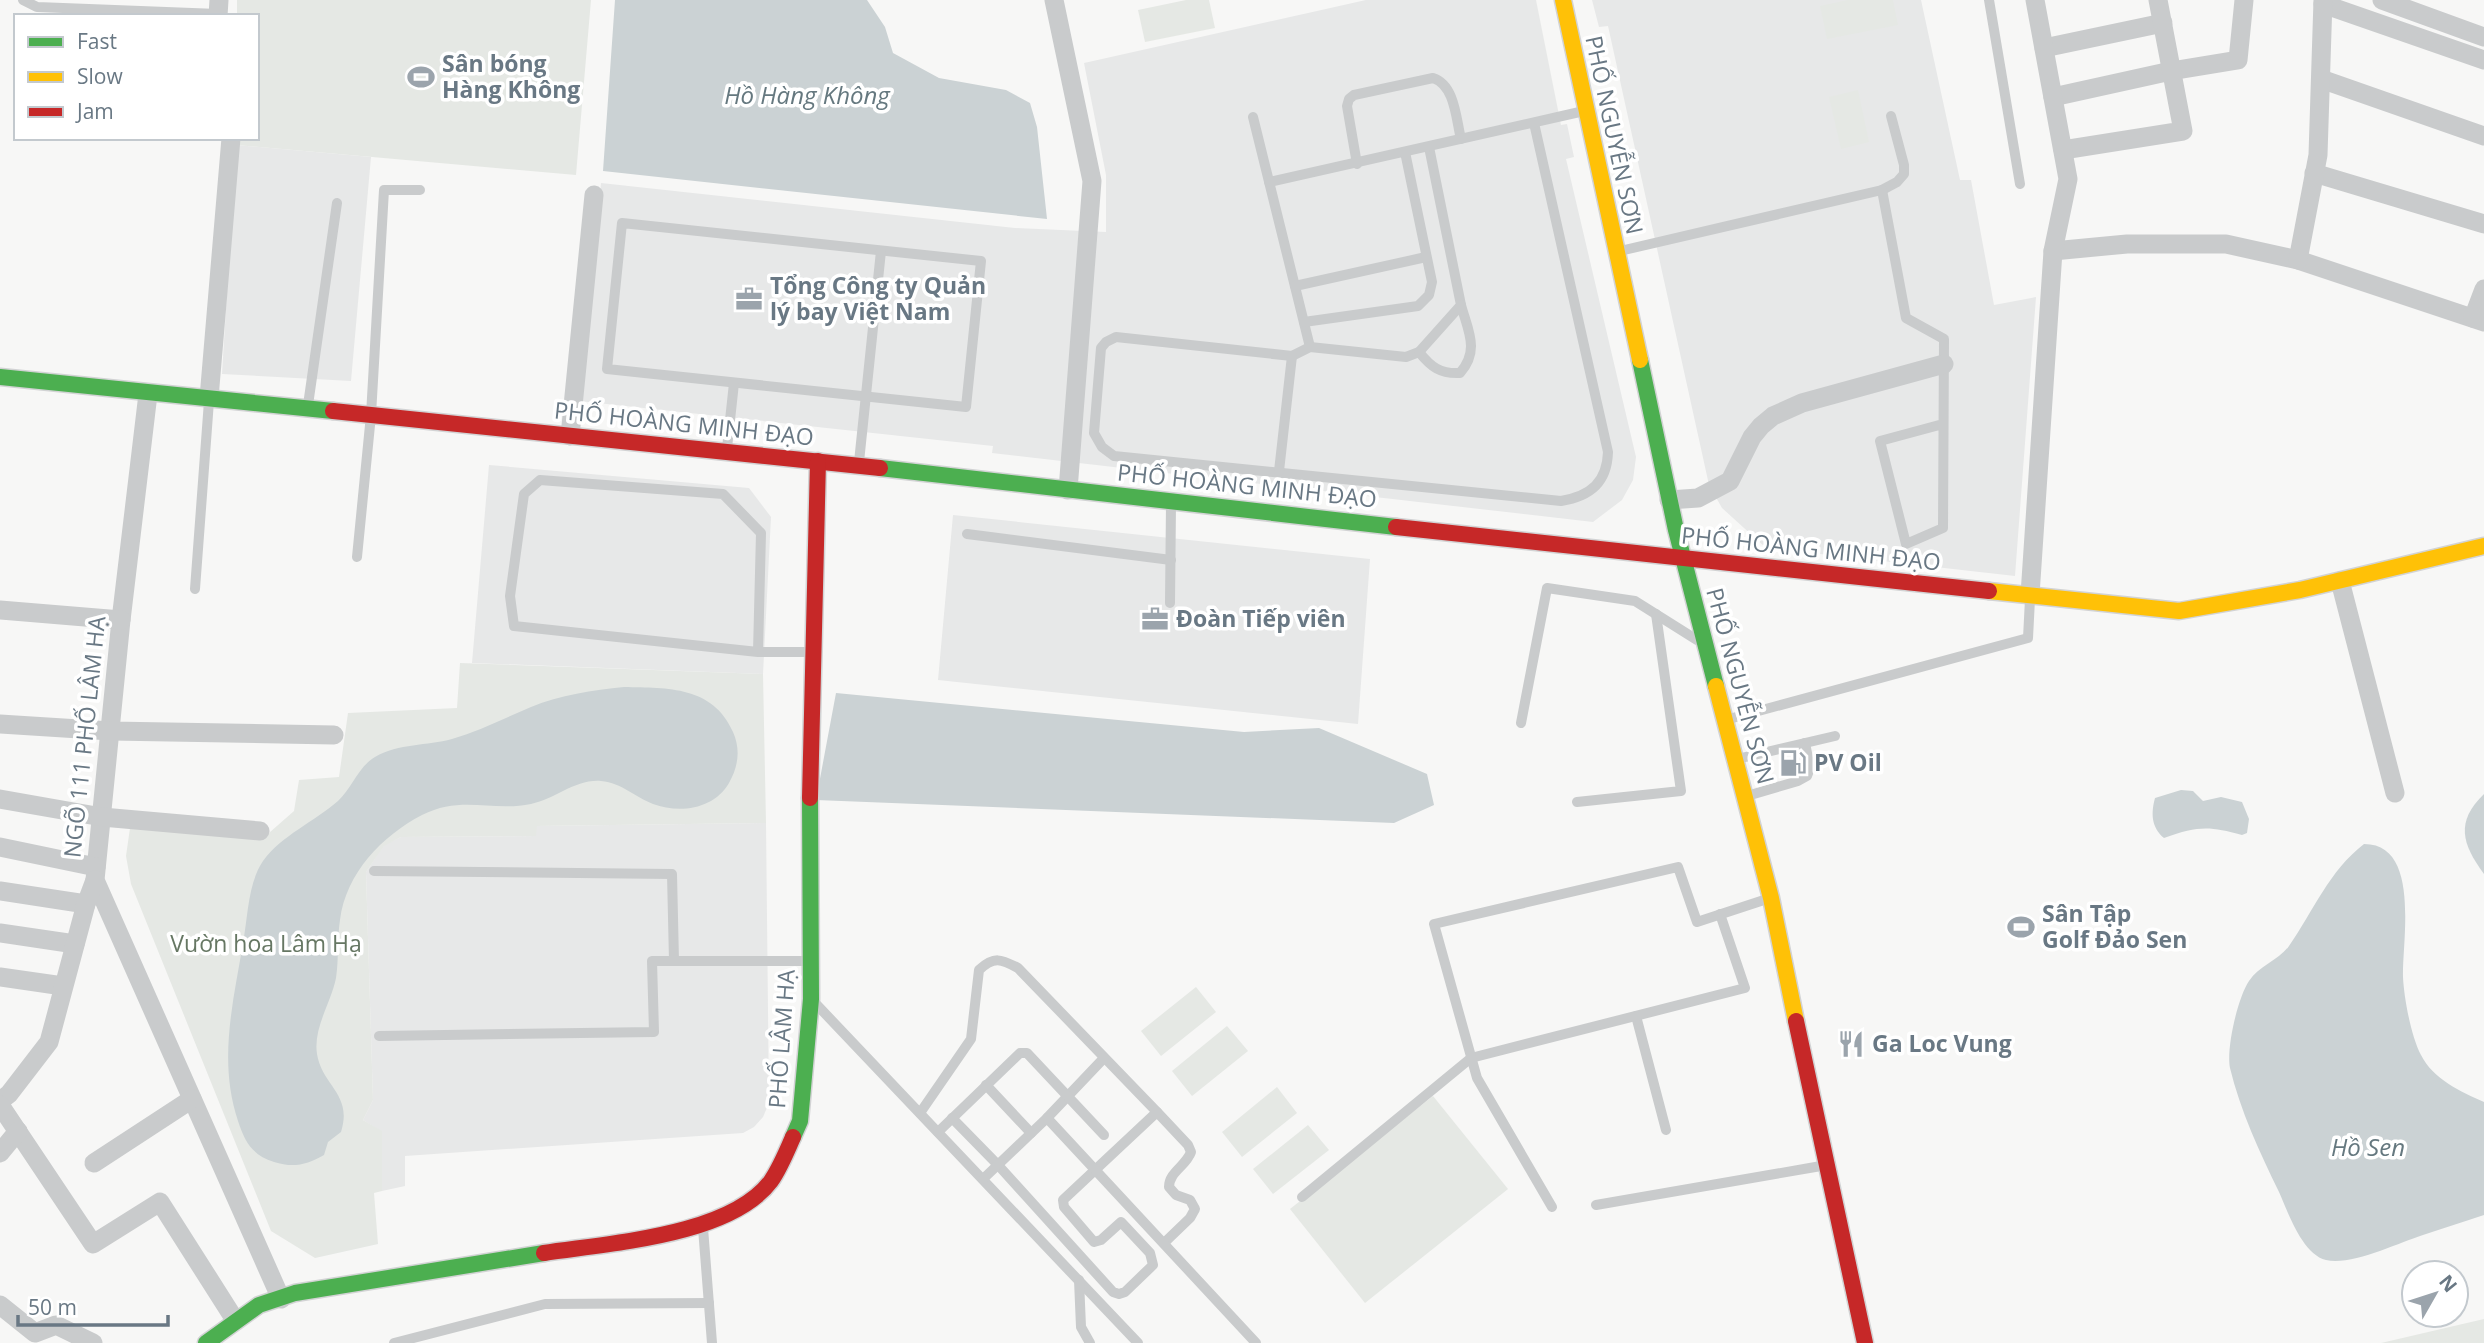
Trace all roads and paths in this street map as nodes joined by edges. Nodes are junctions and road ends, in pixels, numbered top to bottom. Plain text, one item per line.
1 (23, 0) edge
2 (1054, 0) edge
3 (1563, 0) edge
4 (1989, 0) edge
5 (2035, 0) edge
6 (2158, 0) edge
7 (2244, 0) edge
8 (2382, 0) edge
9 (2323, 2) edge
10 (2411, 5) edge
11 (218, 10) edge
12 (2162, 23) junction
13 (2484, 37) edge
14 (2044, 48) junction
15 (2484, 60) edge
16 (2171, 71) junction
17 (2320, 79) junction
18 (2053, 97) junction
19 (1585, 111) junction
20 (1891, 116) dead end
21 (1253, 117) dead end
22 (1534, 122) junction
23 (2484, 136) edge
24 (1461, 139) junction
25 (230, 140) edge
26 (1429, 147) junction
27 (2063, 150) junction
28 (1405, 152) junction
29 (1357, 164) junction
30 (2314, 173) junction
31 (1269, 182) junction
32 (2020, 184) dead end
33 (420, 190) dead end
34 (1882, 190) junction
35 (594, 195) dead end
36 (337, 203) dead end
37 (2484, 224) edge
38 (881, 251) junction
39 (2053, 251) junction
40 (1616, 252) junction
41 (1426, 257) junction
42 (2298, 260) junction
43 (1295, 286) junction
44 (2484, 289) edge
45 (1461, 305) junction
46 (2478, 320) edge
47 (1304, 321) junction
48 (1310, 347) junction
49 (1419, 352) junction
50 (1292, 356) junction
51 (1944, 364) junction
52 (0, 377) edge
53 (734, 383) junction
54 (148, 394) junction
55 (866, 397) junction
56 (209, 398) junction
57 (307, 409) junction
58 (371, 415) junction
59 (1943, 424) junction
60 (570, 436) junction
61 (727, 452) junction
62 (818, 461) junction
63 (858, 466) junction
64 (1279, 471) junction
65 (1068, 490) junction
66 (1669, 499) junction
67 (1171, 500) junction
68 (967, 534) dead end
69 (2484, 546) edge
70 (357, 557) dead end
71 (1171, 560) junction
72 (1683, 560) junction
73 (2340, 581) junction
74 (195, 589) dead end
75 (2030, 595) junction
76 (1170, 603) dead end
77 (0, 610) edge
78 (1656, 614) junction
79 (121, 620) junction
80 (1706, 646) junction
81 (758, 652) junction
82 (815, 652) junction
83 (1726, 720) junction
84 (1521, 723) dead end
85 (0, 724) edge
86 (111, 731) junction
87 (334, 735) dead end
88 (1835, 736) dead end
89 (1805, 743) junction
90 (1736, 759) junction
91 (2395, 793) dead end
92 (1745, 796) junction
93 (0, 799) edge
94 (1577, 802) dead end
95 (102, 817) junction
96 (260, 831) dead end
97 (0, 847) edge
98 (374, 871) dead end
99 (96, 874) junction
100 (0, 891) edge
101 (1771, 898) junction
102 (86, 904) junction
103 (1720, 914) junction
104 (0, 933) edge
105 (75, 944) junction
106 (674, 961) junction
107 (810, 961) junction
108 (0, 977) edge
109 (64, 986) junction
110 (811, 999) junction
111 (1636, 1016) junction
112 (379, 1036) dead end
113 (1104, 1058) junction
114 (1471, 1058) junction
115 (986, 1085) junction
116 (1067, 1096) junction
117 (2, 1098) edge
118 (192, 1099) junction
119 (1157, 1112) junction
120 (920, 1113) junction
121 (952, 1118) junction
122 (1047, 1118) junction
123 (1666, 1130) dead end
124 (18, 1131) junction
125 (938, 1132) junction
126 (1031, 1133) junction
127 (1104, 1135) dead end
128 (0, 1153) edge
129 (94, 1163) dead end
130 (998, 1164) junction
131 (1825, 1165) junction
132 (1096, 1170) junction
133 (983, 1179) junction
134 (1302, 1197) dead end
135 (1597, 1205) dead end
136 (1552, 1207) dead end
137 (703, 1224) junction
138 (1164, 1243) junction
139 (1079, 1280) junction
140 (281, 1299) junction
141 (709, 1303) junction
142 (0, 1306) edge
143 (235, 1320) junction
144 (93, 1343) edge
145 (206, 1343) edge
146 (394, 1343) edge
147 (712, 1343) edge
148 (1090, 1343) edge
149 (1138, 1343) edge
150 (1256, 1343) edge
151 (1865, 1343) edge

1 - 11 lane
2 - 65 street
3 - 19 street, PHỐ NGUYỄN SƠN
4 - 32 lane
5 - 14 street
6 - 12 street
7 - 16 street
8 - 10 street
9 - 15 street
9 - 17 street
10 - 13 street
12 - 14 street
12 - 16 street
14 - 18 street
16 - 18 street
16 - 27 street
17 - 23 street
17 - 30 street
18 - 27 street
19 - 22 lane
19 - 40 street, PHỐ NGUYỄN SƠN
20 - 34 lane
21 - 31 lane
22 - 24 lane
22 - 64 lane
24 - 26 lane
24 - 29 lane
25 - 56 street
26 - 28 lane
26 - 45 lane
27 - 39 street
28 - 29 lane
28 - 41 lane
29 - 31 lane
30 - 37 street
30 - 42 street
31 - 43 lane
33 - 58 lane
34 - 40 lane
34 - 51 lane
35 - 60 street
36 - 57 lane
38 - 53 lane
38 - 55 lane
38 - 55 lane
39 - 42 street
39 - 75 street
40 - 66 street, PHỐ NGUYỄN SƠN
41 - 43 lane
41 - 47 lane
42 - 46 street
43 - 47 lane
44 - 46 street
45 - 49 lane
45 - 49 lane
47 - 48 lane
48 - 49 lane
48 - 50 lane
50 - 64 lane
50 - 64 lane
51 - 59 lane
51 - 66 street
52 - 54 street, PHỐ HOÀNG MINH ĐẠO
53 - 55 lane
53 - 61 lane
54 - 56 street, PHỐ HOÀNG MINH ĐẠO
54 - 79 street, NGÕ 111 PHỐ LÂM HẠ
55 - 63 lane
56 - 57 street, PHỐ HOÀNG MINH ĐẠO
56 - 74 lane
57 - 58 street, PHỐ HOÀNG MINH ĐẠO
58 - 60 street, PHỐ HOÀNG MINH ĐẠO
58 - 70 lane
59 - 59 lane
60 - 61 street, PHỐ HOÀNG MINH ĐẠO
61 - 62 street, PHỐ HOÀNG MINH ĐẠO
62 - 63 street, PHỐ HOÀNG MINH ĐẠO
62 - 82 street, PHỐ LÂM HẠ
63 - 65 street, PHỐ HOÀNG MINH ĐẠO
65 - 67 street, PHỐ HOÀNG MINH ĐẠO
66 - 72 street, PHỐ NGUYỄN SƠN
67 - 71 lane
67 - 72 street, PHỐ HOÀNG MINH ĐẠO
68 - 71 lane
69 - 73 street, PHỐ HOÀNG MINH ĐẠO
71 - 76 lane
72 - 75 street, PHỐ HOÀNG MINH ĐẠO
72 - 80 street, PHỐ NGUYỄN SƠN
73 - 75 street, PHỐ HOÀNG MINH ĐẠO
73 - 91 street
75 - 83 lane
77 - 79 street
78 - 80 lane
78 - 84 lane
78 - 94 lane
79 - 86 street, NGÕ 111 PHỐ LÂM HẠ
80 - 83 street, PHỐ NGUYỄN SƠN
81 - 81 lane
81 - 82 lane
82 - 107 street, PHỐ LÂM HẠ
83 - 90 street, PHỐ NGUYỄN SƠN
85 - 86 street
86 - 87 street
86 - 95 street, NGÕ 111 PHỐ LÂM HẠ
88 - 89 lane
89 - 90 lane
89 - 92 lane
90 - 92 street, PHỐ NGUYỄN SƠN
92 - 101 street, PHỐ NGUYỄN SƠN
93 - 95 street
95 - 96 street
95 - 99 street, NGÕ 111 PHỐ LÂM HẠ
97 - 99 street
98 - 106 lane
99 - 102 street
99 - 118 street, NGÕ 111 PHỐ LÂM HẠ
100 - 102 street
101 - 103 lane
101 - 131 street, PHỐ NGUYỄN SƠN
102 - 105 street
103 - 111 lane
103 - 114 lane
104 - 105 street
105 - 109 street
106 - 107 lane
106 - 112 lane
107 - 110 street, PHỐ LÂM HẠ
108 - 109 street
109 - 117 street
110 - 120 lane
110 - 137 street, PHỐ LÂM HẠ
111 - 114 lane
111 - 123 lane
113 - 116 lane
113 - 119 lane
113 - 120 lane
114 - 134 lane
114 - 136 lane
115 - 116 lane
115 - 121 lane
115 - 126 lane
116 - 122 lane
116 - 127 lane
117 - 124 street
118 - 129 street
118 - 140 street, NGÕ 111 PHỐ LÂM HẠ
119 - 132 lane
119 - 138 lane
120 - 125 lane
121 - 125 lane
121 - 130 lane
122 - 126 lane
122 - 132 lane
124 - 128 street
124 - 143 street
125 - 133 lane
126 - 130 lane
130 - 132 lane
130 - 133 lane
131 - 135 lane
131 - 151 street, PHỐ NGUYỄN SƠN
132 - 138 lane
133 - 139 lane
137 - 140 street, PHỐ LÂM HẠ
137 - 141 lane
138 - 150 lane
139 - 148 lane
139 - 149 lane
140 - 143 street, PHỐ LÂM HẠ
141 - 146 lane
141 - 147 lane
142 - 144 street
143 - 145 street, PHỐ LÂM HẠ

